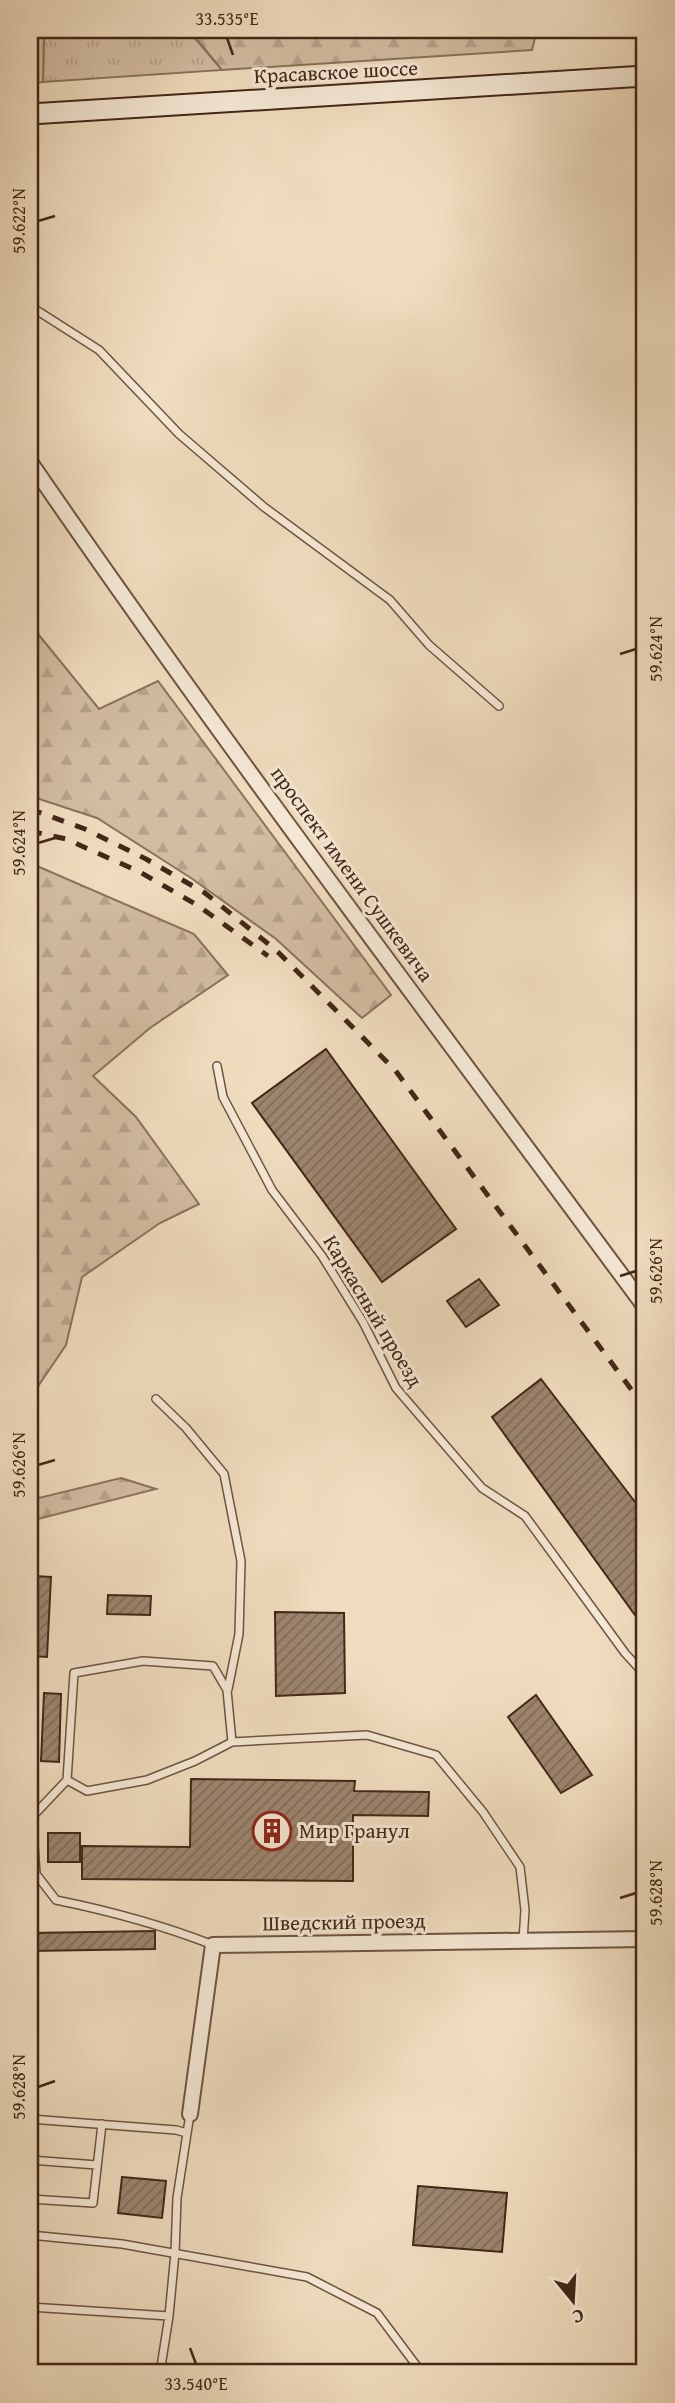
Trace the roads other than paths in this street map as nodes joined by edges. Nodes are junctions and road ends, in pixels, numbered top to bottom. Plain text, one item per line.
1 (645, 76) edge
2 (30, 114) edge
3 (30, 306) edge
4 (30, 462) edge
5 (499, 706) dead end
6 (217, 1066) dead end
7 (645, 1307) edge
8 (156, 1399) dead end
9 (645, 1675) edge
10 (228, 1690) junction
11 (232, 1742) junction
12 (67, 1780) junction
13 (645, 1940) edge
14 (523, 1941) junction
15 (213, 1945) junction
16 (190, 2114) joint
17 (30, 2119) edge
18 (102, 2124) junction
19 (187, 2133) junction
20 (30, 2160) edge
21 (97, 2165) junction
22 (30, 2199) edge
23 (30, 2235) edge
24 (175, 2253) junction
25 (30, 2307) edge
26 (169, 2316) junction
27 (160, 2373) edge
28 (422, 2373) edge

1 - 2 street, Красавское шоссе
3 - 5 lane
4 - 7 street, проспект имени Сушкевича
6 - 9 lane, Каркасный проезд
8 - 10 lane
10 - 11 lane
10 - 12 lane
11 - 12 lane
11 - 14 lane
12 - 15 lane
13 - 14 street, Шведский проезд
14 - 15 street, Шведский проезд
15 - 16 street
16 - 19 lane
17 - 18 lane
18 - 19 lane
18 - 21 lane
19 - 24 lane
20 - 21 lane
21 - 22 lane
23 - 24 lane
24 - 26 lane
24 - 28 lane
25 - 26 lane
26 - 27 lane

